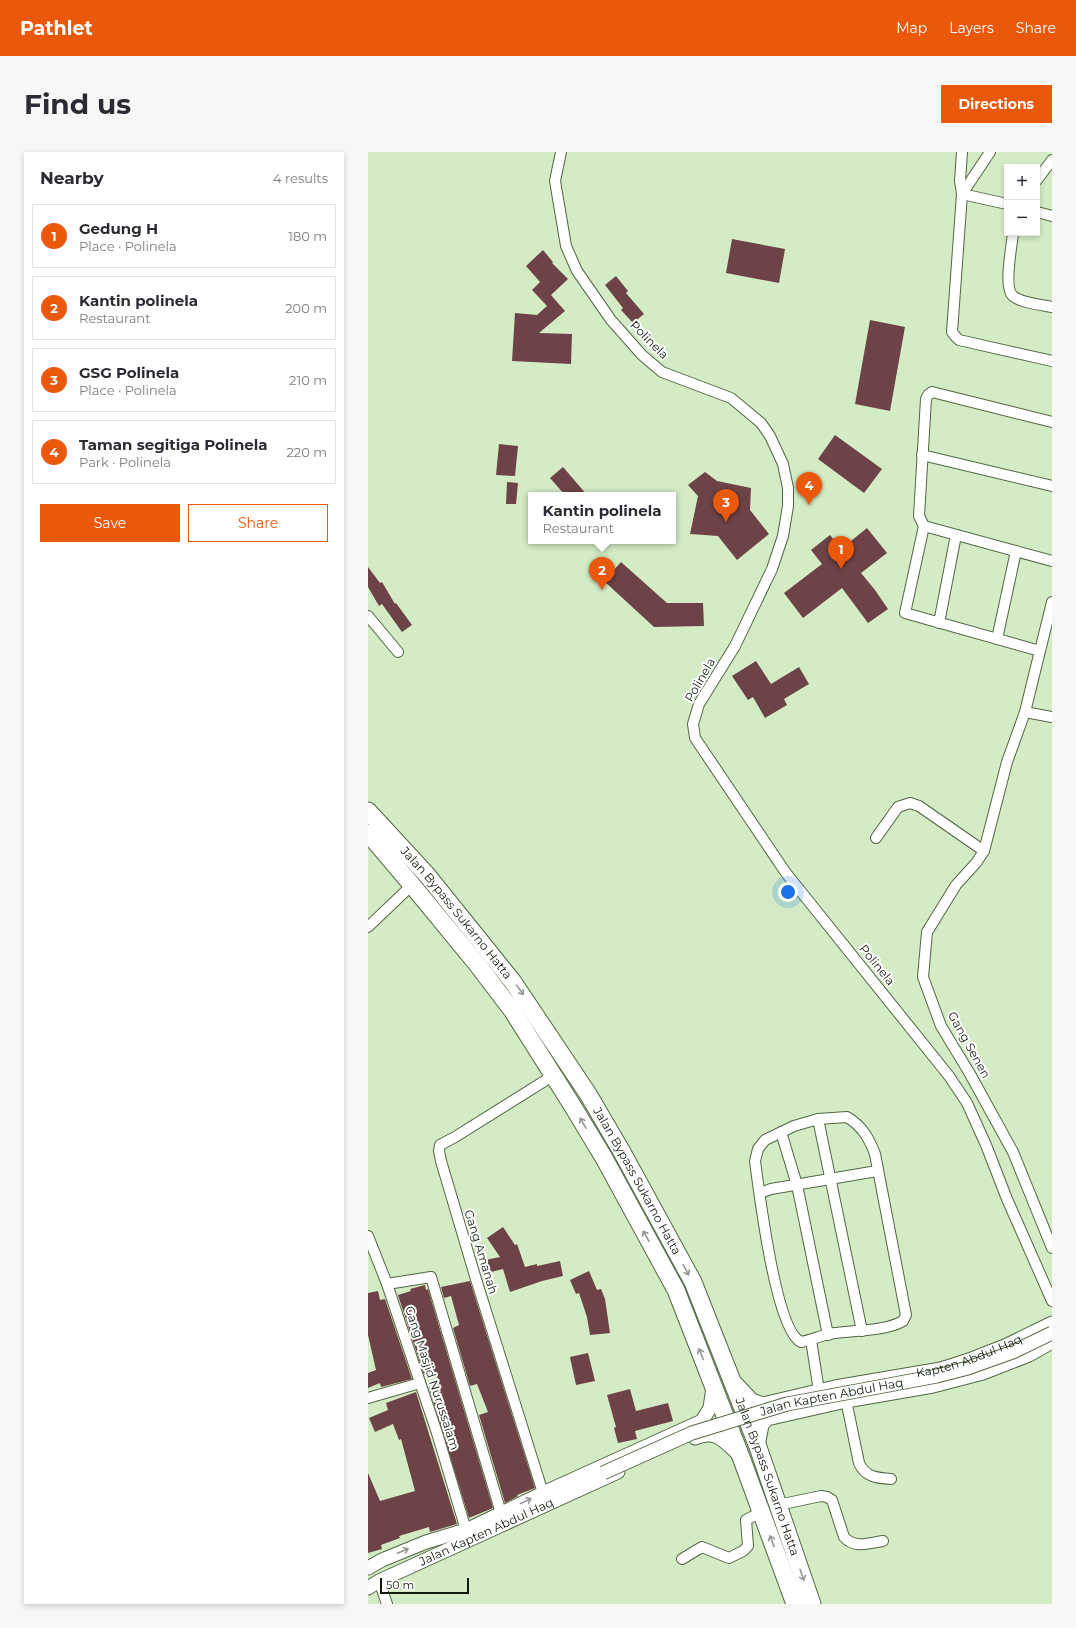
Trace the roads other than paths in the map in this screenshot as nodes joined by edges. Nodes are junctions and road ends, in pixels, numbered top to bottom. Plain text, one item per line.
1 (561, 152) edge
2 (962, 152) edge
3 (990, 152) edge
4 (1052, 160) edge
5 (1040, 176) edge
6 (962, 194) junction
7 (1004, 203) edge
8 (1040, 213) edge
9 (1052, 216) edge
10 (1013, 236) edge
11 (1052, 307) edge
12 (1052, 361) edge
13 (1052, 422) edge
14 (922, 455) junction
15 (1052, 486) edge
16 (924, 526) junction
17 (956, 535) junction
18 (1016, 551) junction
19 (1052, 561) edge
20 (1052, 602) edge
21 (368, 616) edge
22 (939, 623) junction
23 (997, 639) junction
24 (1040, 651) junction
25 (398, 652) dead end
26 (1025, 712) junction
27 (1052, 717) edge
28 (368, 811) edge
29 (368, 834) edge
30 (876, 838) dead end
31 (984, 851) junction
32 (412, 884) junction
33 (368, 928) edge
34 (554, 1075) junction
35 (818, 1119) junction
36 (782, 1132) junction
37 (877, 1171) junction
38 (830, 1179) junction
39 (797, 1185) junction
40 (760, 1193) junction
41 (368, 1236) edge
42 (1052, 1248) edge
43 (388, 1284) junction
44 (1052, 1301) edge
45 (1052, 1323) edge
46 (862, 1331) junction
47 (1052, 1333) edge
48 (828, 1334) junction
49 (811, 1340) junction
50 (1052, 1342) edge
51 (976, 1357) junction
52 (983, 1373) junction
53 (730, 1375) junction
54 (420, 1383) junction
55 (713, 1383) junction
56 (843, 1385) junction
57 (819, 1391) junction
58 (368, 1398) edge
59 (846, 1401) junction
60 (771, 1402) junction
61 (775, 1416) junction
62 (692, 1432) junction
63 (758, 1447) junction
64 (741, 1457) junction
65 (891, 1479) dead end
66 (584, 1481) junction
67 (543, 1492) junction
68 (778, 1505) junction
69 (761, 1512) junction
70 (501, 1513) junction
71 (468, 1535) junction
72 (883, 1541) dead end
73 (682, 1559) dead end
74 (368, 1568) edge
75 (373, 1585) edge
76 (387, 1604) edge
77 (795, 1604) edge
78 (812, 1604) edge

1 - 44 street, Polinela
2 - 6 street
3 - 6 street
4 - 5 street
6 - 7 street
6 - 12 street
8 - 9 street
10 - 11 street
13 - 14 street
14 - 15 street
14 - 16 street
16 - 17 street
16 - 22 street
17 - 18 street
17 - 22 street
18 - 19 street
18 - 23 street
20 - 24 street, Gang Senen
21 - 25 street
22 - 23 street
23 - 24 street
24 - 26 street, Gang Senen
26 - 27 street
26 - 31 street, Gang Senen
28 -> 53 highway, Jalan Bypass Sukarno Hatta
29 - 32 highway, Jalan Bypass Sukarno Hatta
30 - 31 street
31 - 42 street, Gang Senen
32 - 33 street
32 - 34 highway, Jalan Bypass Sukarno Hatta
55 -> 34 highway, Jalan Bypass Sukarno Hatta
34 - 67 street, Gang Amanah
35 - 36 street
35 - 37 street
35 - 38 street
36 - 39 street
36 - 40 street
37 - 38 street
37 - 46 street
38 - 39 street
38 - 46 street
39 - 40 street
39 - 48 street
40 - 49 street
41 - 43 street, Gang Masjid Nurussalam
43 - 54 street, Gang Masjid Nurussalam
43 - 70 street
45 - 51 street, Kapten Abdul Haq
46 - 48 street
47 - 66 street, Jalan Kapten Abdul Haq, bridge
48 - 49 street
49 - 57 street
50 - 52 street, Kapten Abdul Haq
51 - 52 street
51 - 56 street, Kapten Abdul Haq
52 - 59 street, Kapten Abdul Haq
53 - 60 street, Kapten Abdul Haq
53 - 63 highway, Jalan Bypass Sukarno Hatta
54 - 58 street
54 - 71 street, Gang Masjid Nurussalam
55 - 62 street, Jalan Kapten Abdul Haq
55 - 64 highway, Jalan Bypass Sukarno Hatta
56 - 57 street, Kapten Abdul Haq
56 - 59 street
57 - 60 street, Kapten Abdul Haq
59 - 61 street, Kapten Abdul Haq
59 - 65 street
60 - 61 street
61 - 63 street
62 - 64 street, Jalan Kapten Abdul Haq
62 - 66 street, Jalan Kapten Abdul Haq
63 - 68 highway, Jalan Bypass Sukarno Hatta
64 - 69 highway, Jalan Bypass Sukarno Hatta
66 - 67 street, Jalan Kapten Abdul Haq
66 - 71 street, Jalan Kapten Abdul Haq
70 -> 67 street, Jalan Kapten Abdul Haq
68 - 72 street
68 -> 78 highway, Jalan Bypass Sukarno Hatta
69 - 73 street
77 -> 69 highway, Jalan Bypass Sukarno Hatta
70 - 71 street, Jalan Kapten Abdul Haq
74 -> 71 street, Jalan Kapten Abdul Haq
71 - 75 street, Jalan Kapten Abdul Haq
75 - 76 street

